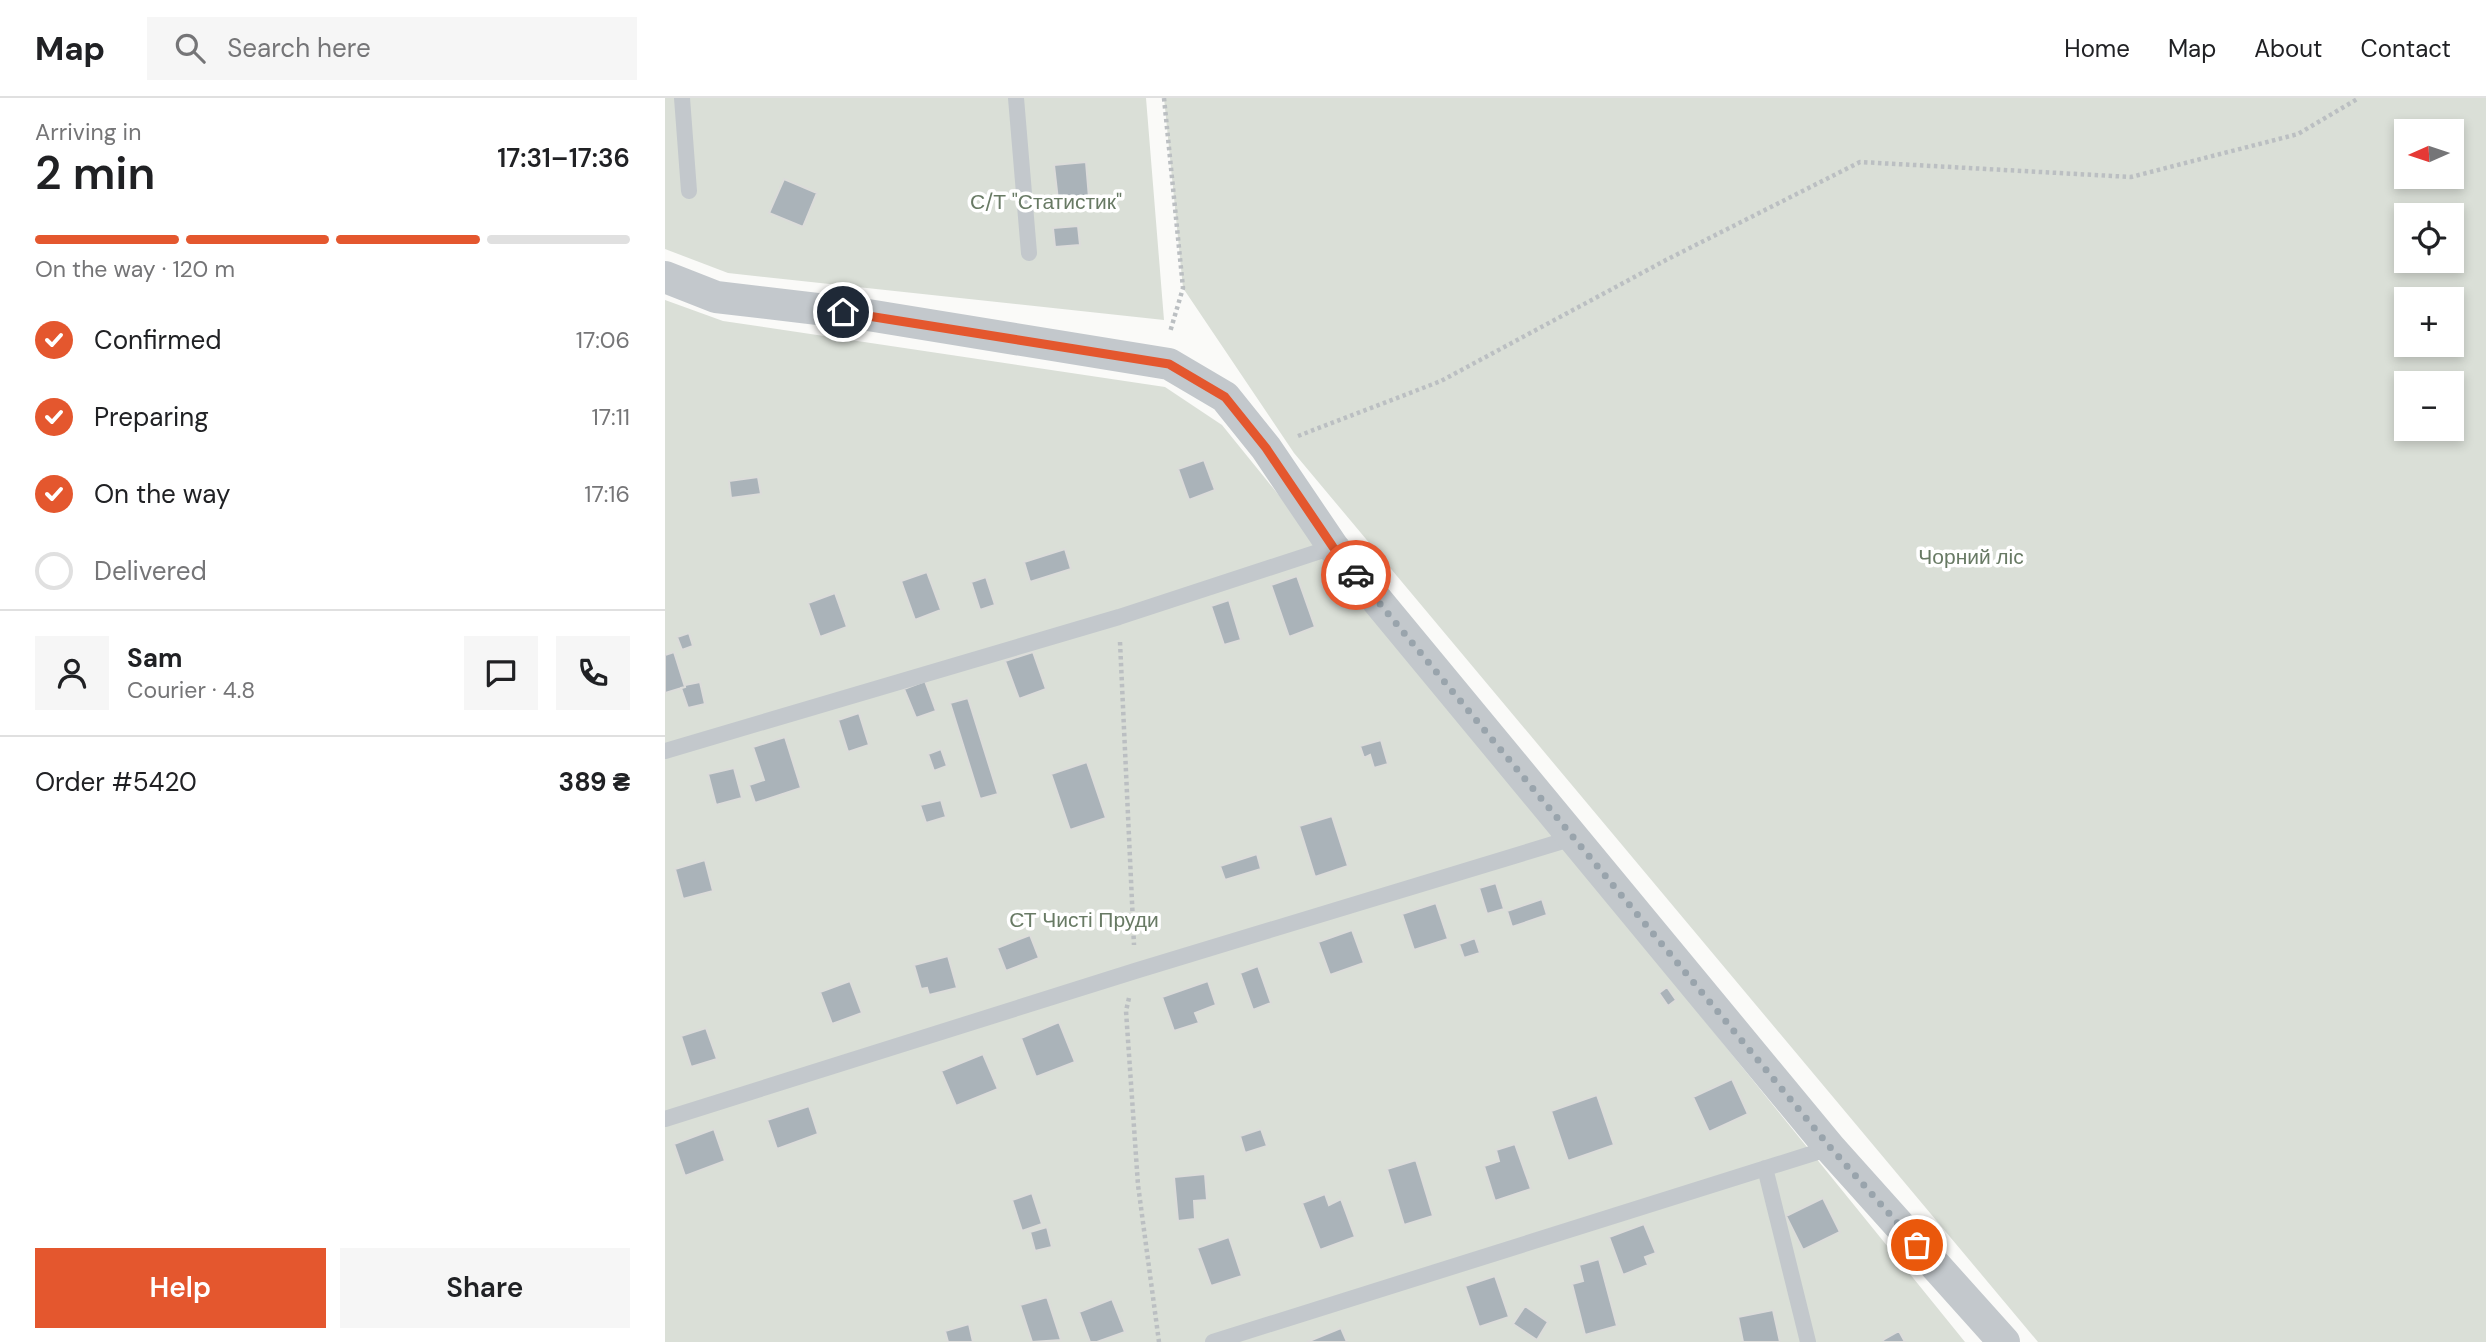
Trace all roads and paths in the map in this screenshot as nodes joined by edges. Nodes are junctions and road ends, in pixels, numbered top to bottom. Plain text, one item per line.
1 (682, 98) edge
2 (1016, 98) edge
3 (1164, 98) edge
4 (2358, 98) edge
5 (689, 191) dead end
6 (1029, 253) dead end
7 (665, 277) edge
8 (1161, 363) junction
9 (1266, 448) junction
10 (1333, 547) junction
11 (665, 751) edge
12 (1573, 838) junction
13 (665, 1119) edge
14 (1830, 1147) junction
15 (1765, 1168) junction
16 (1213, 1342) edge
17 (1808, 1342) edge
18 (2004, 1342) edge

1 - 5 lane
2 - 6 lane
3 - 8 path
4 - 9 path
7 - 8 street
8 - 9 street
9 - 10 street
10 - 11 lane
10 - 12 street
12 - 13 lane
12 - 14 street
14 - 15 lane
14 - 18 street
15 - 16 lane
15 - 17 lane

